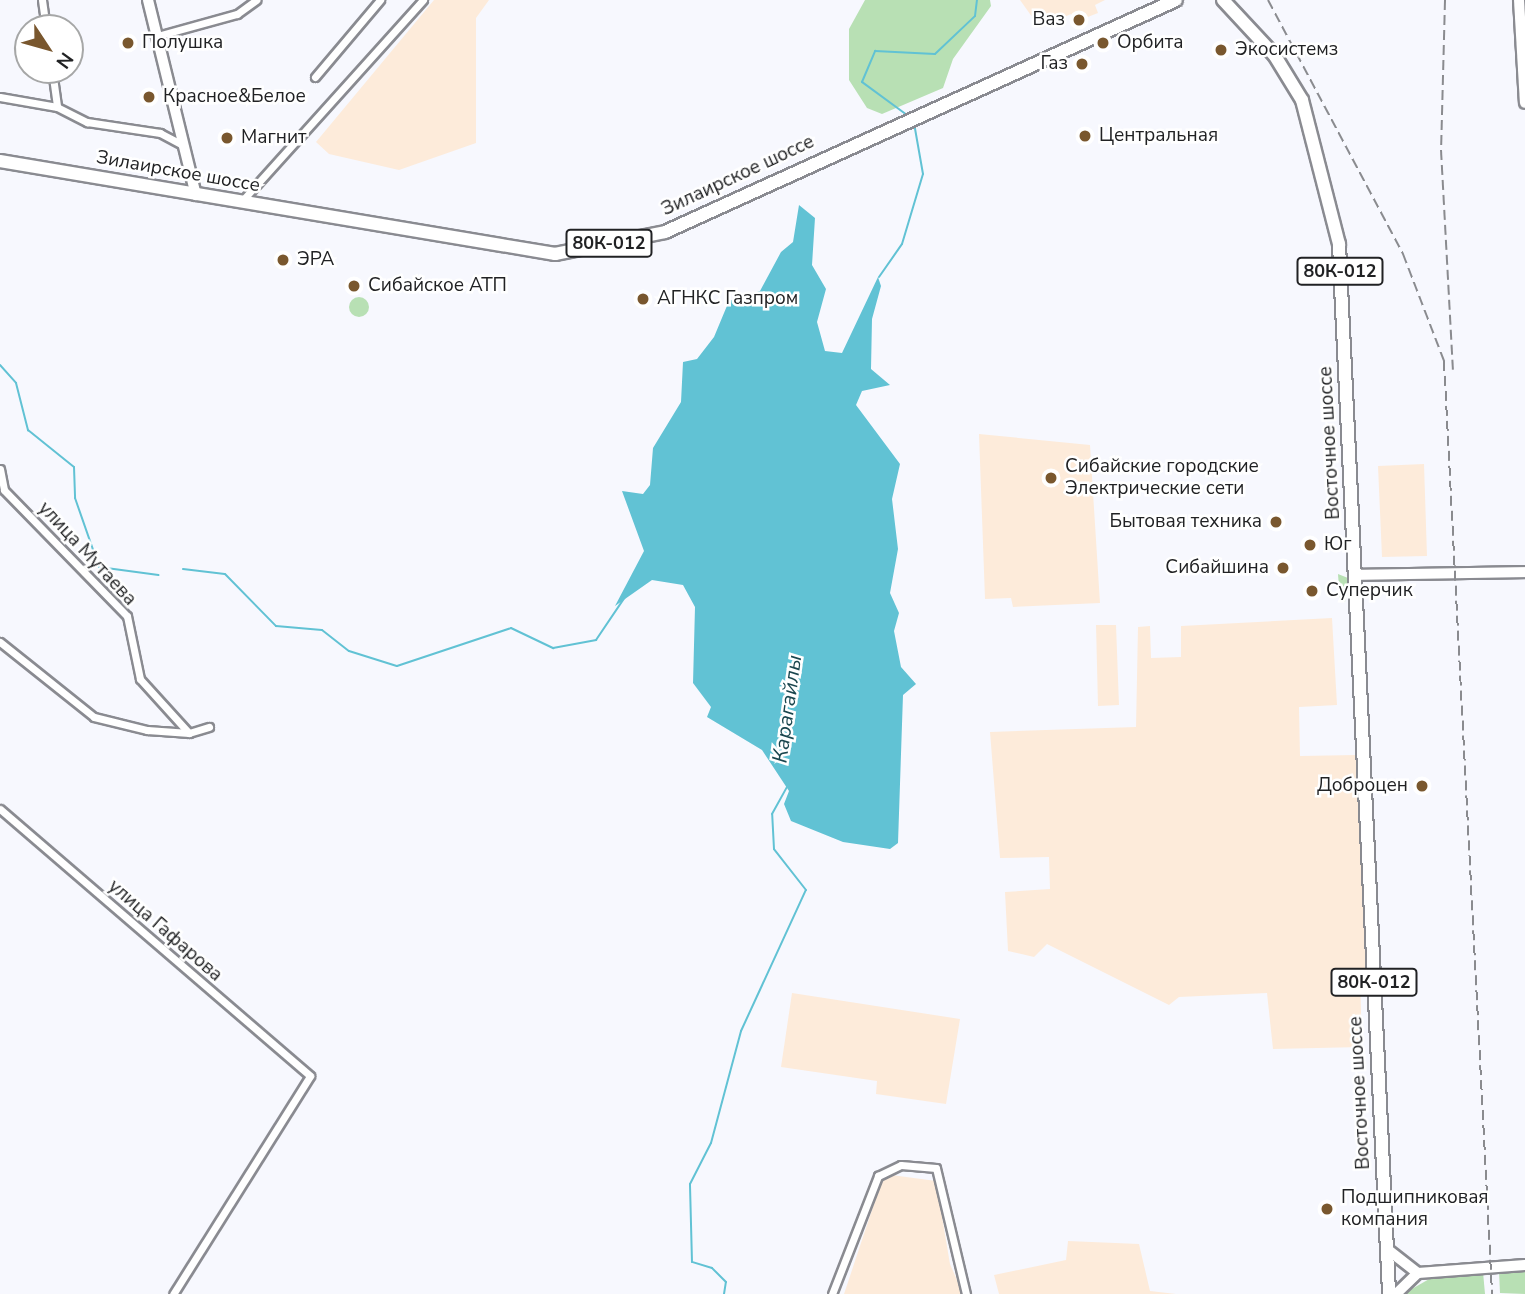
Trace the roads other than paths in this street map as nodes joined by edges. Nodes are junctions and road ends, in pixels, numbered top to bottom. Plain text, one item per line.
1 (148, 0) edge
2 (256, 0) edge
3 (380, 0) edge
4 (423, 0) edge
5 (1176, 0) edge
6 (1223, 0) edge
7 (1519, 0) edge
8 (157, 36) junction
9 (315, 77) dead end
10 (54, 84) edge
11 (0, 97) edge
12 (1525, 103) edge
13 (57, 107) junction
14 (185, 147) junction
15 (0, 161) edge
16 (196, 195) junction
17 (241, 202) junction
18 (0, 468) edge
19 (2, 491) edge
20 (1525, 572) edge
21 (1354, 575) junction
22 (0, 642) edge
23 (209, 727) dead end
24 (189, 733) junction
25 (0, 809) edge
26 (1387, 1249) junction
27 (1525, 1265) edge
28 (1418, 1273) junction
29 (173, 1294) edge
30 (832, 1294) edge
31 (966, 1294) edge
32 (1389, 1294) edge
33 (1396, 1294) edge

1 - 8 street
2 - 8 street
3 - 9 street
4 - 17 street
5 - 17 main road, Зилаирское шоссе / 80К-012
6 - 21 main road, Восточное шоссе / 80К-012
7 - 12 main road
8 - 14 street
10 - 13 street
11 - 13 street
13 - 14 street
14 - 16 street
15 - 16 main road, Зилаирское шоссе / 80К-012
16 - 17 main road, Зилаирское шоссе / 80К-012
18 - 19 street, улица Мутаева
19 - 24 street, улица Мутаева
20 - 21 main road
21 - 26 main road, Восточное шоссе / 80К-012
22 - 24 street
23 - 24 street
25 - 29 street, улица Гафарова
26 - 28 main road
26 - 32 main road, Восточное шоссе / 80К-012
27 - 28 main road
28 - 33 main road
30 - 31 street

